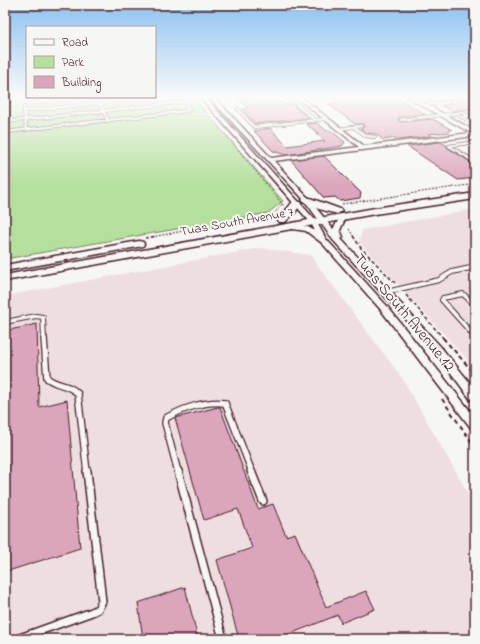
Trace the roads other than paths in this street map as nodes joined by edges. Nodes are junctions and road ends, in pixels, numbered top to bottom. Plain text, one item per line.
1 (46, 127) edge
2 (229, 127) edge
3 (239, 127) edge
4 (336, 127) edge
5 (354, 127) joint
6 (463, 127) edge
7 (26, 129) joint
8 (338, 129) junction
9 (5, 132) edge
10 (475, 134) edge
11 (375, 137) dead end
12 (444, 138) junction
13 (468, 143) dead end
14 (455, 144) junction
15 (363, 148) junction
16 (270, 160) junction
17 (475, 162) edge
18 (475, 189) edge
19 (475, 196) edge
20 (307, 200) junction
21 (296, 203) junction
22 (339, 210) junction
23 (315, 218) junction
24 (281, 220) junction
25 (324, 240) junction
26 (339, 240) junction
27 (475, 267) edge
28 (5, 268) edge
29 (5, 278) edge
30 (386, 292) junction
31 (475, 306) edge
32 (5, 322) edge
33 (475, 337) edge
34 (475, 397) edge
35 (475, 425) edge
36 (263, 501) dead end
37 (17, 639) edge
38 (222, 639) edge

1 - 7 lane
2 - 21 street, Tuas South Avenue 12
3 - 16 street, Tuas South Avenue 12
4 - 8 street
5 - 8 lane
5 - 11 lane
6 - 10 street
7 - 9 lane
8 - 15 street
10 - 12 street
12 - 14 lane
12 - 15 street
13 - 14 lane
14 - 17 lane
15 - 16 street
16 - 20 street, Tuas South Avenue 12
18 - 22 street, Tuas South Avenue 7
19 - 22 street, Tuas South Avenue 7
20 - 22 street
20 - 23 street, Tuas South Avenue 12
21 - 23 street, Tuas South Avenue 12
21 - 24 street
22 - 23 street, Tuas South Avenue 7
22 - 26 street
23 - 24 street, Tuas South Avenue 7
23 - 25 street, Tuas South Avenue 12
23 - 26 street, Tuas South Avenue 12
24 - 25 street
24 - 28 street, Tuas South Avenue 7
24 - 29 street, Tuas South Avenue 7
25 - 26 street
25 - 35 street, Tuas South Avenue 12
26 - 30 street, Tuas South Avenue 12
27 - 30 lane
30 - 34 street, Tuas South Avenue 12
31 - 33 lane
32 - 37 lane
36 - 38 lane

